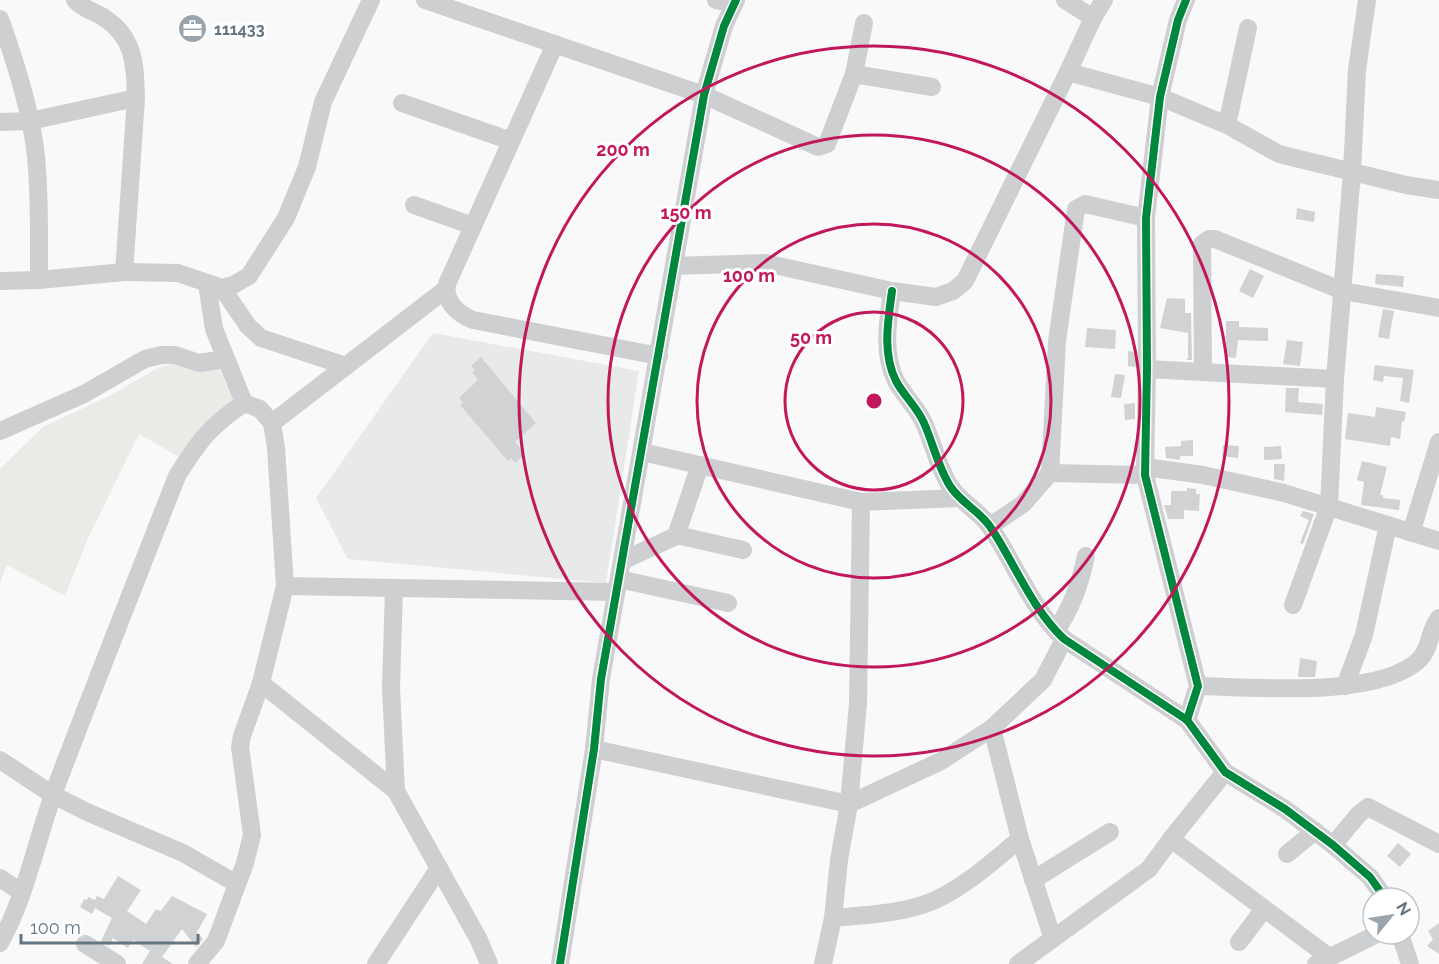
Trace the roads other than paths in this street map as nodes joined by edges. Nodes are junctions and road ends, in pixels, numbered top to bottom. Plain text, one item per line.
1 (75, 0) edge
2 (425, 0) edge
3 (723, 0) edge
4 (1065, 0) edge
5 (1104, 0) edge
6 (1186, 0) edge
7 (1367, 0) edge
8 (369, 1) edge
9 (1093, 18) junction
10 (0, 19) edge
11 (864, 23) dead end
12 (1248, 28) dead end
13 (555, 44) junction
14 (1068, 72) junction
15 (854, 74) junction
16 (932, 87) dead end
17 (704, 95) junction
18 (1160, 97) junction
19 (136, 99) junction
20 (402, 104) dead end
21 (30, 120) junction
22 (0, 122) edge
23 (1227, 125) junction
24 (511, 141) junction
25 (1352, 172) junction
26 (1439, 190) edge
27 (414, 205) dead end
28 (1146, 218) junction
29 (473, 226) junction
30 (674, 266) junction
31 (124, 272) junction
32 (39, 280) junction
33 (0, 281) edge
34 (214, 286) junction
35 (446, 289) junction
36 (892, 291) junction
37 (1343, 291) junction
38 (1439, 308) edge
39 (659, 356) junction
40 (225, 359) junction
41 (346, 366) junction
42 (1147, 369) junction
43 (1203, 371) junction
44 (1335, 378) junction
45 (244, 403) junction
46 (272, 423) junction
47 (0, 431) edge
48 (1439, 442) edge
49 (642, 452) junction
50 (700, 465) junction
51 (1145, 471) junction
52 (1050, 472) junction
53 (960, 498) junction
54 (861, 502) junction
55 (1329, 506) junction
56 (1388, 525) junction
57 (990, 526) junction
58 (1411, 532) junction
59 (676, 536) junction
60 (1439, 541) edge
61 (743, 550) dead end
62 (1086, 556) dead end
63 (619, 577) junction
64 (285, 585) junction
65 (394, 588) junction
66 (728, 603) dead end
67 (1293, 605) dead end
68 (1439, 618) edge
69 (1060, 635) junction
70 (261, 683) junction
71 (1198, 686) junction
72 (1345, 686) junction
73 (1186, 720) junction
74 (992, 728) junction
75 (594, 750) junction
76 (0, 760) edge
77 (1225, 772) junction
78 (396, 791) junction
79 (53, 795) junction
80 (849, 804) junction
81 (1315, 831) junction
82 (1110, 832) dead end
83 (1020, 839) junction
84 (1171, 839) junction
85 (1439, 844) edge
86 (1333, 845) junction
87 (1287, 854) dead end
88 (439, 868) junction
89 (0, 878) edge
90 (1033, 880) junction
91 (237, 884) junction
92 (1376, 886) edge
93 (21, 892) junction
94 (1264, 909) junction
95 (833, 918) junction
96 (1053, 939) junction
97 (1239, 942) dead end
98 (1361, 942) edge
99 (0, 943) edge
100 (85, 944) dead end
101 (1404, 946) edge
102 (1323, 961) edge
103 (117, 964) edge
104 (197, 964) edge
105 (376, 964) edge
106 (489, 964) edge
107 (560, 964) edge
108 (823, 964) edge
109 (1018, 964) edge
110 (1410, 964) edge

1 - 19 street
2 - 13 street
3 - 17 street
4 - 9 street
5 - 9 street
6 - 18 street
7 - 25 street
8 - 34 street
9 - 14 street
10 - 21 street
11 - 15 street
12 - 23 street
13 - 17 street
13 - 24 street
14 - 18 street
14 - 36 street
15 - 16 street
15 - 17 street
17 - 30 street
18 - 23 street
18 - 28 street
19 - 21 street
19 - 31 street
20 - 24 street
21 - 22 street
21 - 32 street
23 - 25 street
24 - 29 street
25 - 26 street
25 - 37 street
27 - 29 street
28 - 42 street
28 - 52 street
29 - 35 street
30 - 36 street
30 - 39 street
31 - 32 street
31 - 34 street
32 - 33 street
34 - 40 street
34 - 41 street
35 - 39 street
35 - 41 street
36 - 53 street
37 - 38 street
37 - 43 street
37 - 44 street
39 - 49 street
40 - 45 street
40 - 47 street
41 - 46 street
42 - 43 street
42 - 51 street
43 - 44 street
44 - 55 street
45 - 46 street
45 - 79 street
46 - 64 street
48 - 58 street
49 - 50 street
49 - 63 street
50 - 54 street
50 - 59 street
51 - 52 street
51 - 55 street
51 - 71 street
52 - 57 street
53 - 54 street
53 - 57 street
54 - 80 street
55 - 56 street
55 - 67 street
56 - 58 street
56 - 72 street
57 - 69 street
58 - 60 street
59 - 61 street
59 - 63 street
62 - 69 street
63 - 65 street
63 - 66 street
63 - 75 street
64 - 65 street
64 - 70 street
65 - 78 street
68 - 72 street
69 - 73 street
69 - 74 street
70 - 78 street
70 - 91 street
71 - 72 street
71 - 73 street
73 - 77 street
74 - 80 street
74 - 83 street
75 - 80 street
75 - 107 street
76 - 79 street
77 - 81 street
77 - 84 street
78 - 88 street
79 - 91 street
79 - 93 street
80 - 95 street
81 - 86 street
81 - 87 street
82 - 90 street
83 - 90 street
83 - 95 street
84 - 94 street
84 - 96 street
85 - 86 street
86 - 92 street
88 - 105 street
88 - 106 street
89 - 93 street
90 - 96 street
91 - 104 street
93 - 99 street
94 - 97 street
94 - 102 street
95 - 108 street
96 - 109 street
98 - 102 street
100 - 103 street
101 - 110 street

